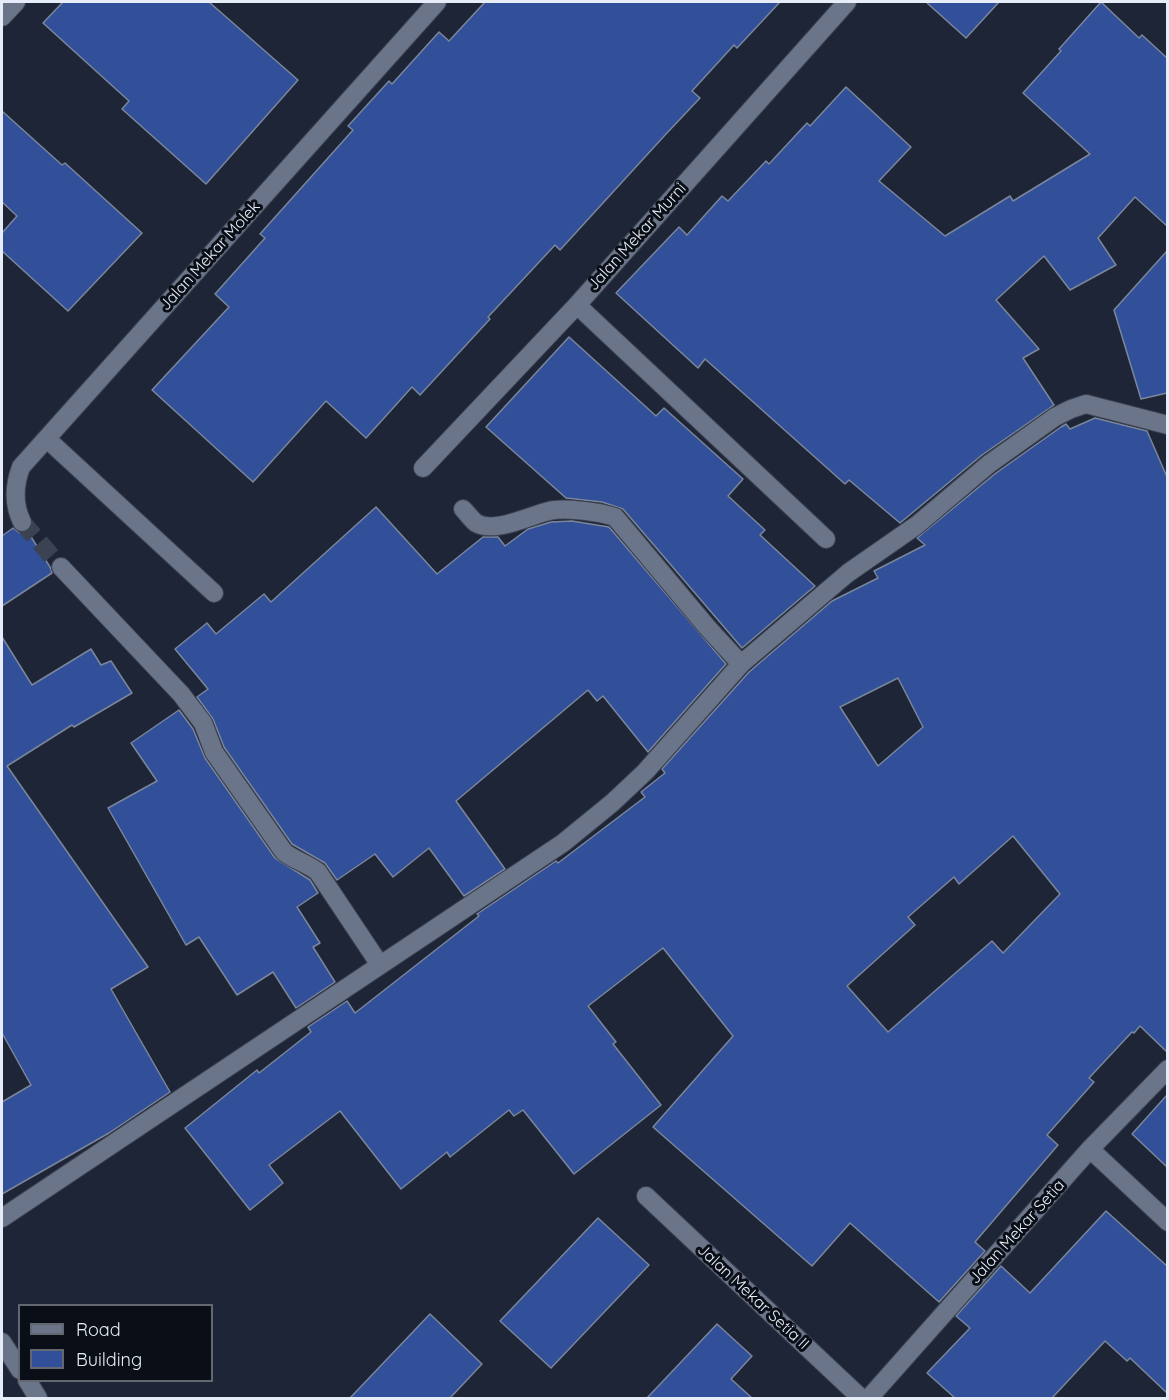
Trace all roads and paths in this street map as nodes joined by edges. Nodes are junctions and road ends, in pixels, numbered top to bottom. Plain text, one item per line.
1 (15, 2) edge
2 (437, 2) edge
3 (847, 2) edge
4 (2, 17) edge
5 (577, 305) junction
6 (1167, 425) edge
7 (47, 439) junction
8 (423, 468) dead end
9 (463, 509) dead end
10 (22, 522) tunnel mouth
11 (826, 539) dead end
12 (62, 567) tunnel mouth
13 (214, 593) dead end
14 (741, 664) junction
15 (380, 965) junction
16 (1167, 1069) edge
17 (1090, 1149) junction
18 (646, 1196) dead end
19 (2, 1218) edge
20 (1167, 1221) edge
21 (2, 1342) edge
22 (18, 1367) edge
23 (28, 1382) edge
24 (38, 1398) edge
25 (861, 1398) edge
26 (869, 1398) edge

1 - 4 street
2 - 7 street, Jalan Mekar Molek
3 - 5 street, Jalan Mekar Murni
5 - 8 street, Jalan Mekar Murni
5 - 11 street
6 - 14 street
7 - 10 street, Jalan Mekar Molek
7 - 13 street
9 - 14 street
12 - 15 street
14 - 15 street
15 - 19 street
16 - 17 street, Jalan Mekar Setia
17 - 20 street
17 - 26 street, Jalan Mekar Setia
18 - 25 street, Jalan Mekar Setia II
21 - 22 street
23 - 24 street

